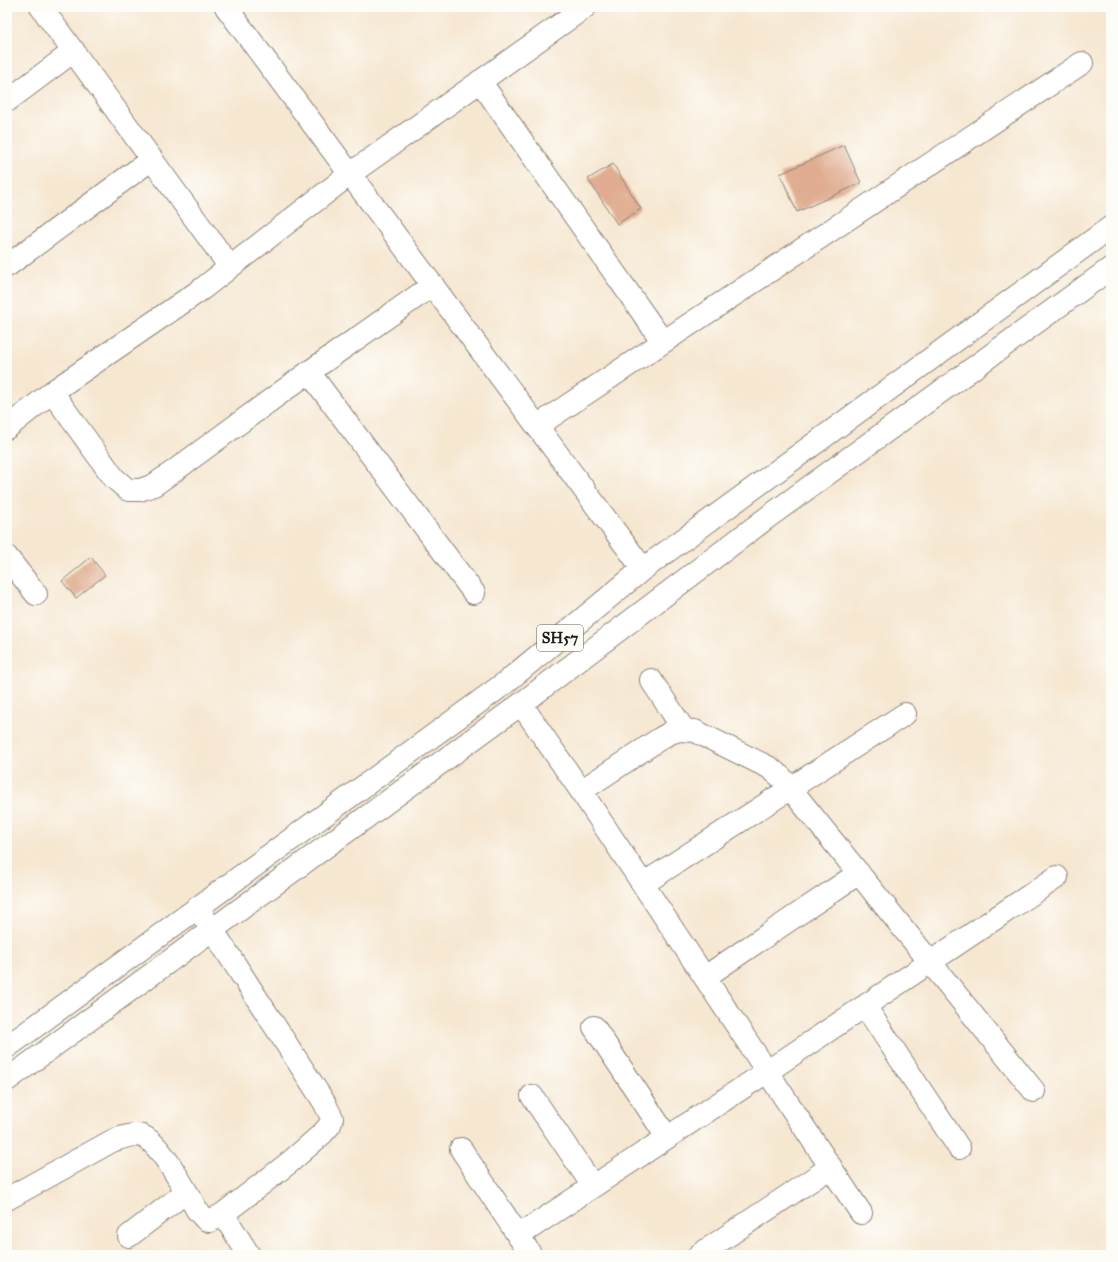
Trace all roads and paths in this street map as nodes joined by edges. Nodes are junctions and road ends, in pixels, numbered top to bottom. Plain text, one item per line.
1 (41, 7) edge
2 (226, 7) edge
3 (585, 7) edge
4 (74, 52) junction
5 (1082, 62) dead end
6 (480, 81) junction
7 (7, 101) edge
8 (152, 159) junction
9 (350, 174) junction
10 (1111, 227) edge
11 (7, 266) edge
12 (230, 266) junction
13 (1111, 268) edge
14 (433, 285) junction
15 (663, 342) junction
16 (309, 372) junction
17 (52, 392) junction
18 (537, 426) junction
19 (7, 428) edge
20 (7, 557) edge
21 (643, 570) junction
22 (474, 592) dead end
23 (36, 594) dead end
24 (651, 680) dead end
25 (521, 704) junction
26 (905, 714) dead end
27 (684, 730) junction
28 (790, 788) junction
29 (581, 791) junction
30 (859, 873) junction
31 (1057, 878) dead end
32 (643, 884) junction
33 (197, 908) junction
34 (212, 928) junction
35 (930, 962) junction
36 (705, 977) junction
37 (865, 1006) junction
38 (594, 1027) dead end
39 (7, 1046) edge
40 (768, 1071) junction
41 (7, 1080) edge
42 (1034, 1091) dead end
43 (532, 1096) dead end
44 (667, 1137) junction
45 (959, 1148) dead end
46 (461, 1149) dead end
47 (831, 1167) junction
48 (593, 1186) junction
49 (186, 1192) junction
50 (7, 1199) edge
51 (862, 1213) dead end
52 (223, 1214) junction
53 (129, 1236) dead end
54 (518, 1236) junction
55 (248, 1255) edge
56 (531, 1255) edge
57 (699, 1255) edge

1 - 4 street
2 - 9 street
3 - 6 street
4 - 7 street
4 - 8 street
5 - 15 street
6 - 9 street
6 - 15 street
8 - 11 street
8 - 12 street
9 - 12 street
9 - 14 street
10 - 21 street, SH57
12 - 17 street
13 - 25 street, SH57
14 - 16 street
14 - 18 street
15 - 18 street
16 - 17 street
16 - 22 street
17 - 19 street
18 - 21 street
20 - 23 street
21 - 33 street, SH57
24 - 27 street
25 - 29 street
25 - 34 street, SH57
26 - 28 street
27 - 28 street
27 - 29 street
28 - 30 street
28 - 32 street
29 - 32 street
30 - 35 street
30 - 36 street
31 - 35 street
32 - 36 street
33 - 34 street
33 - 39 street, SH57
34 - 41 street, SH57
34 - 52 street
35 - 37 street
35 - 42 street
36 - 40 street
37 - 40 street
37 - 45 street
38 - 44 street
40 - 44 street
40 - 47 street
43 - 48 street
44 - 48 street
46 - 54 street
47 - 51 street
47 - 57 street
48 - 54 street
49 - 50 street
49 - 52 street
49 - 53 street
52 - 55 street
54 - 56 street

